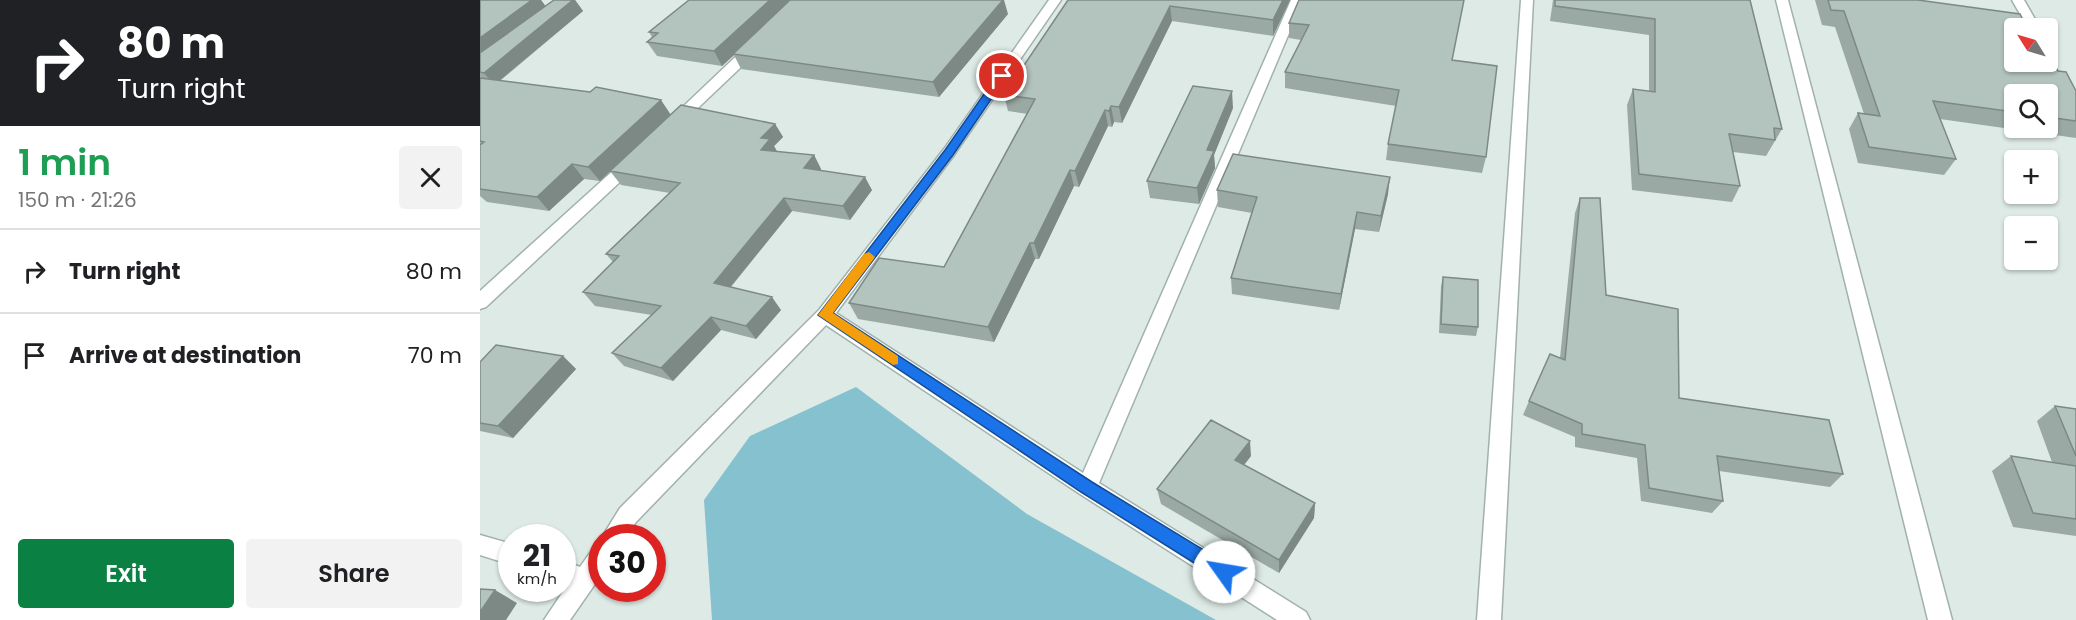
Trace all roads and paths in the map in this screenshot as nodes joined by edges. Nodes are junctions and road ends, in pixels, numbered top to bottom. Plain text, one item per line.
1 (1055, 0) edge
2 (1297, 0) edge
3 (1527, 0) edge
4 (1782, 0) edge
5 (2018, 0) edge
6 (2028, 18) edge
7 (764, 37) edge
8 (666, 130) edge
9 (641, 154) edge
10 (480, 302) edge
11 (825, 315) junction
12 (1087, 487) junction
13 (622, 524) edge
14 (480, 545) edge
15 (498, 551) edge
16 (588, 575) edge
17 (576, 576) edge
18 (585, 579) junction
19 (556, 620) edge
20 (1298, 620) edge
21 (1489, 620) edge
22 (1940, 620) edge

1 - 11 street
2 - 12 street
3 - 21 street
4 - 22 street
5 - 6 street
7 - 8 street
9 - 10 street
11 - 12 street
11 - 13 street
12 - 20 street
14 - 15 street
16 - 18 street
17 - 18 street
18 - 19 street

